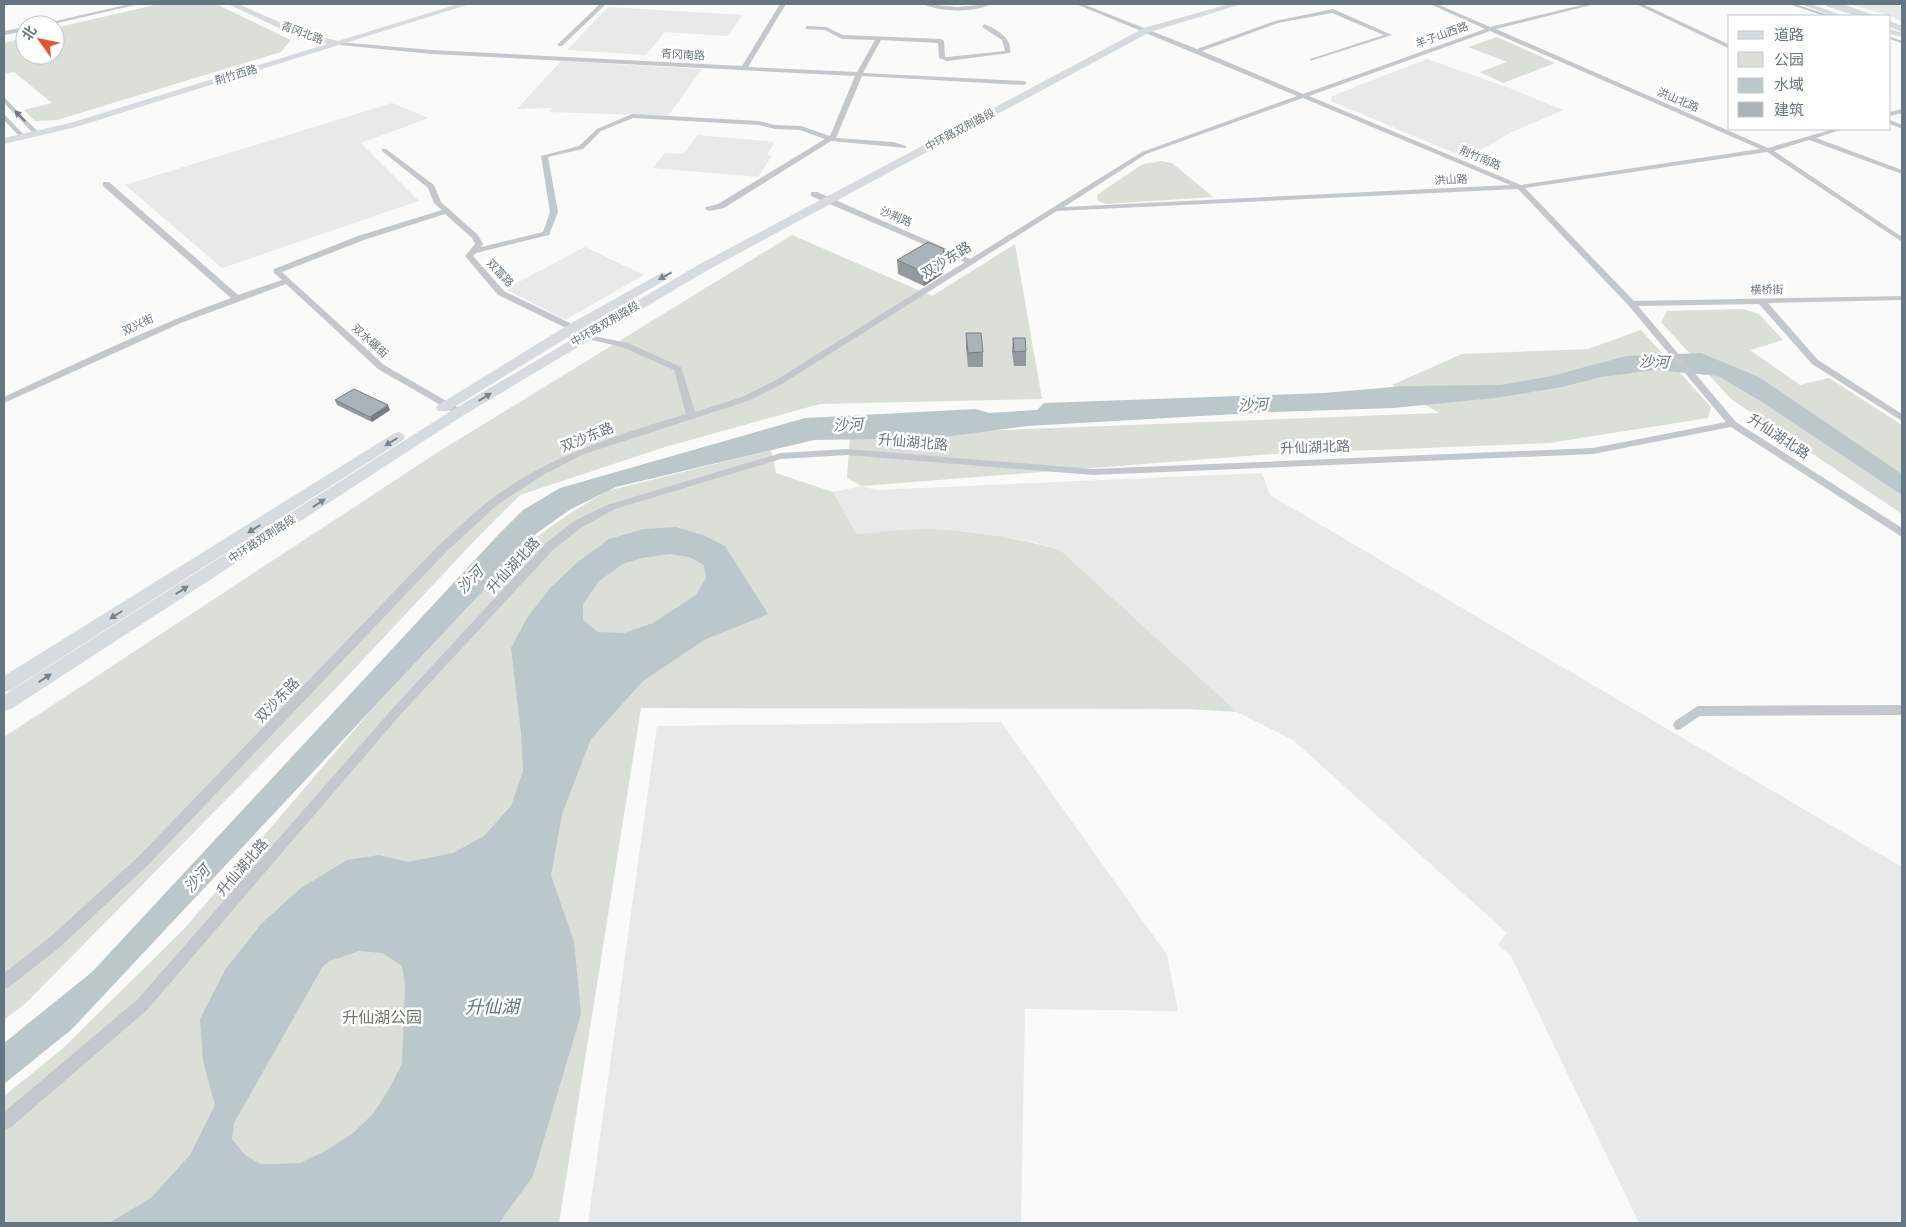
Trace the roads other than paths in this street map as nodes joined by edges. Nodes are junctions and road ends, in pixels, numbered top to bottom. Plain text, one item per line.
1 (136, 4) edge
2 (232, 4) edge
3 (449, 4) edge
4 (466, 4) edge
5 (603, 4) edge
6 (783, 4) edge
7 (926, 4) edge
8 (988, 4) edge
9 (1080, 4) edge
10 (1208, 4) edge
11 (1238, 4) edge
12 (1433, 4) edge
13 (1592, 4) edge
14 (1639, 4) edge
15 (1804, 4) edge
16 (1814, 4) edge
17 (1831, 5) edge
18 (1837, 15) edge
19 (1849, 15) edge
20 (1862, 15) edge
21 (1868, 15) edge
22 (65, 20) edge
23 (984, 26) dead end
24 (807, 28) dead end
25 (1142, 28) junction
26 (314, 29) dead end
27 (1489, 29) junction
28 (878, 40) junction
29 (339, 41) junction
30 (326, 42) junction
31 (560, 45) dead end
32 (1728, 46) edge
33 (1196, 51) junction
34 (1312, 60) dead end
35 (744, 68) junction
36 (859, 75) junction
37 (1024, 83) junction
38 (1302, 96) junction
39 (4, 99) edge
40 (4, 116) edge
41 (1837, 130) edge
42 (35, 132) junction
43 (21, 135) junction
44 (4, 136) edge
45 (831, 138) junction
46 (1809, 138) junction
47 (4, 142) edge
48 (904, 148) junction
49 (384, 150) dead end
50 (1768, 150) junction
51 (1902, 172) edge
52 (106, 184) dead end
53 (1520, 187) junction
54 (814, 194) junction
55 (828, 200) junction
56 (709, 209) dead end
57 (1057, 209) junction
58 (447, 211) junction
59 (1902, 240) edge
60 (474, 251) junction
61 (969, 261) junction
62 (287, 281) junction
63 (235, 297) junction
64 (1902, 298) edge
65 (1762, 302) junction
66 (1632, 304) junction
67 (573, 328) junction
68 (586, 336) junction
69 (4, 400) edge
70 (453, 409) junction
71 (691, 415) junction
72 (1902, 418) edge
73 (1733, 424) junction
74 (1902, 532) edge
75 (4, 685) edge
76 (4, 704) edge
77 (1902, 710) edge
78 (1679, 725) dead end
79 (4, 982) edge
80 (4, 1122) edge

1 - 22 street
2 - 30 main road, 青冈北路
3 - 29 main road, 荆竹西路
4 - 29 main road, 荆竹西路
5 - 31 street
6 - 35 street
7 - 8 street
9 - 25 street, 荆竹南路
10 - 25 main road, 中环路双荆路段
11 - 25 main road, 中环路双荆路段
12 - 27 street, 洪山北路
13 - 27 street, 羊子山西路
14 - 32 street
15 - 18 main road
16 - 17 main road
17 - 19 main road
17 - 20 main road
17 - 21 main road
23 - 28 street
24 - 28 street
25 - 33 street, 荆竹南路
25 - 37 main road, 中环路双荆路段
25 - 55 main road, 中环路双荆路段
26 - 29 main road, 青冈北路
27 - 38 street, 羊子山西路
27 - 50 street, 洪山北路
28 - 36 street
29 - 30 main road, 荆竹西路
29 - 35 street, 青冈南路
29 - 42 main road, 荆竹西路
30 - 42 main road, 荆竹西路
33 - 34 street
33 - 38 street, 荆竹南路
35 - 36 street, 青冈南路
36 - 37 street, 青冈南路
36 - 45 street
37 - 48 main road, 中环路双荆路段
38 - 53 street, 荆竹南路
38 - 57 street, 双沙东路
42 -> 39 street
40 - 43 street
41 - 46 street, 洪山路
42 - 43 main road, 荆竹西路
43 - 44 main road, 荆竹西路
43 - 47 main road, 荆竹西路
45 - 48 street
45 - 56 street
45 - 60 street
46 - 50 street, 洪山路
46 - 51 street
48 - 54 main road, 中环路双荆路段
49 - 58 street, 双富路
50 - 53 street, 洪山路
50 - 59 street, 洪山北路
52 - 63 street
53 - 57 street, 洪山路
53 - 66 street, 荆竹南路
54 - 55 street, 沙荆路
54 -> 67 main road, 中环路双荆路段
55 - 61 street, 沙荆路
55 - 68 main road, 中环路双荆路段
57 - 61 street, 双沙东路
58 - 60 street, 双富路
58 - 62 street, 双水碾街
60 - 67 street, 双富路
61 - 71 street, 双沙东路
62 - 63 street, 双兴街
62 - 70 street, 双水碾街
63 - 69 street, 双兴街
64 - 65 street, 横桥街
65 - 66 street, 横桥街
65 - 72 street
66 - 73 street, 荆竹南路
67 - 70 main road, 中环路双荆路段
70 -> 68 main road, 中环路双荆路段
68 - 71 street
70 -> 75 main road, 中环路双荆路段
76 -> 70 main road, 中环路双荆路段
71 - 79 street, 双沙东路
73 - 74 street, 升仙湖北路
73 - 80 street, 升仙湖北路
77 - 78 street

